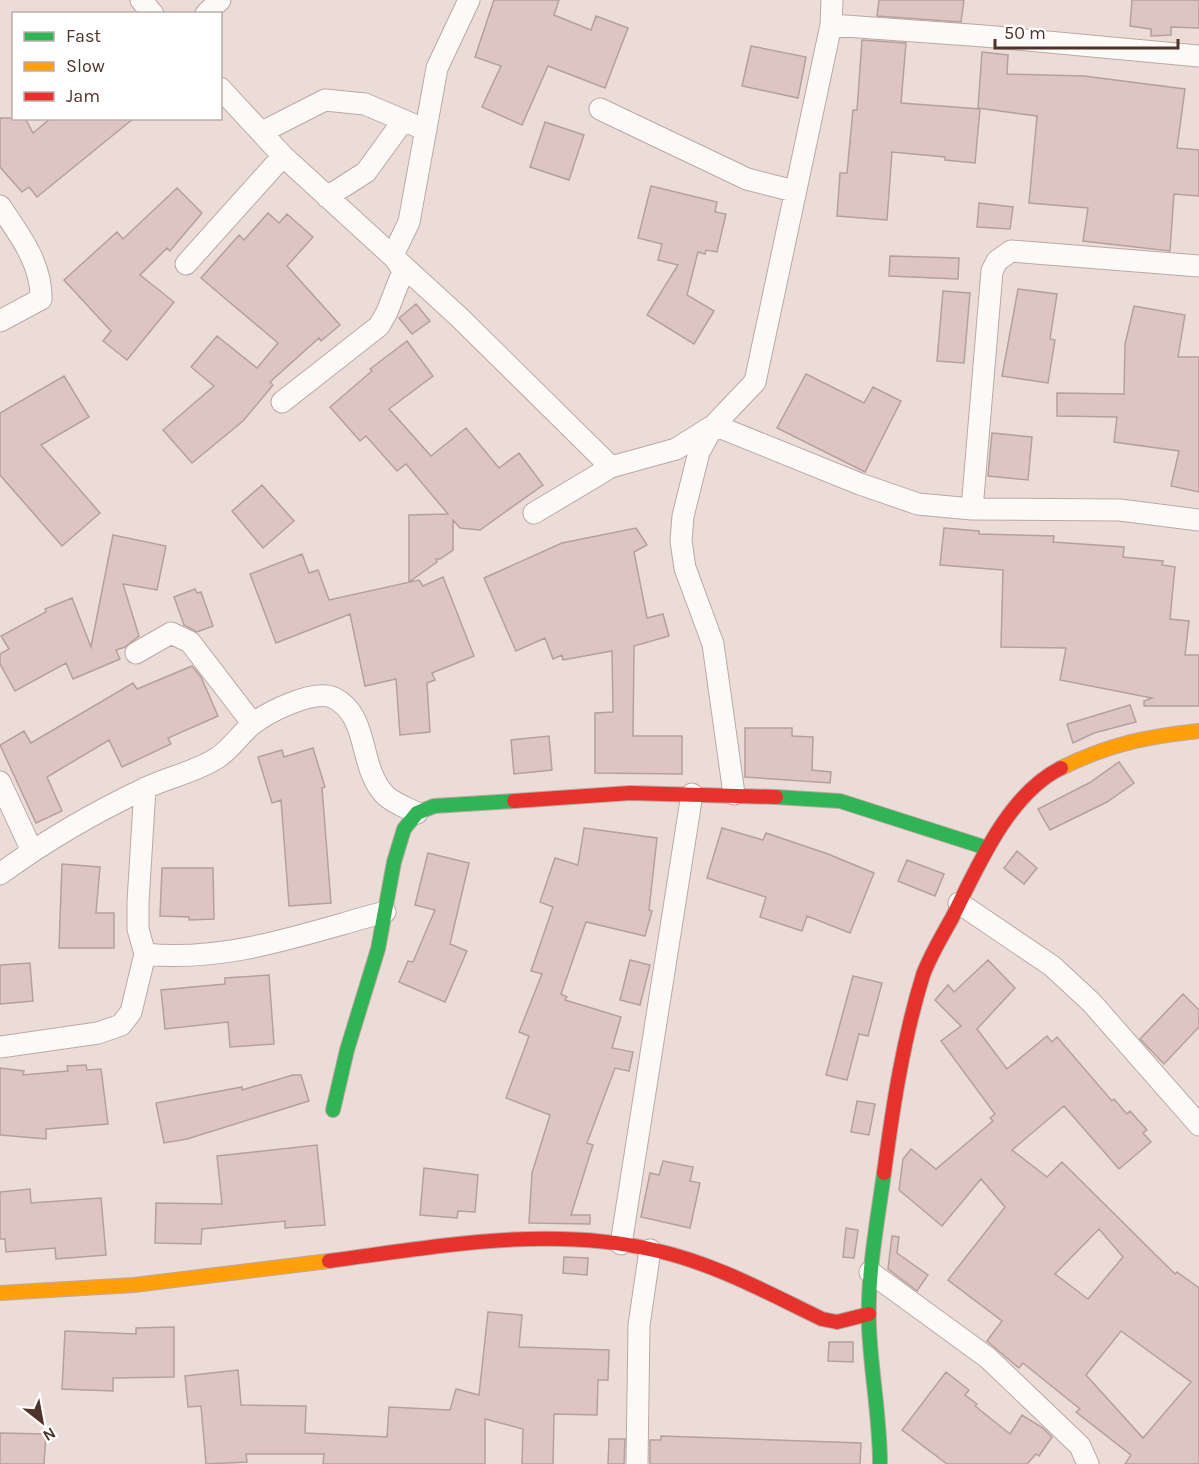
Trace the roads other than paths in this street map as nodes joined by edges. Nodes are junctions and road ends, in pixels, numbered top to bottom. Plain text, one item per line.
1 (141, 0) edge
2 (220, 0) edge
3 (469, 0) edge
4 (832, 0) edge
5 (151, 12) edge
6 (208, 12) edge
7 (831, 25) junction
8 (1199, 56) edge
9 (222, 90) edge
10 (600, 109) dead end
11 (403, 121) junction
12 (426, 130) junction
13 (262, 132) junction
14 (283, 156) junction
15 (794, 190) junction
16 (327, 197) junction
17 (0, 206) edge
18 (393, 255) junction
19 (186, 264) dead end
20 (1199, 266) edge
21 (0, 321) edge
22 (282, 402) dead end
23 (714, 425) junction
24 (611, 467) junction
25 (972, 509) junction
26 (534, 513) dead end
27 (1199, 520) edge
28 (136, 653) dead end
29 (252, 724) junction
30 (1199, 731) edge
31 (0, 782) edge
32 (145, 788) junction
33 (692, 794) junction
34 (734, 794) junction
35 (417, 813) junction
36 (987, 848) junction
37 (32, 851) junction
38 (0, 874) edge
39 (959, 903) junction
40 (385, 912) junction
41 (145, 954) junction
42 (0, 1047) edge
43 (333, 1110) dead end
44 (1199, 1125) edge
45 (621, 1244) junction
46 (650, 1250) junction
47 (870, 1272) junction
48 (0, 1293) edge
49 (869, 1314) junction
50 (637, 1464) edge
51 (880, 1464) edge
52 (1088, 1464) edge

1 - 5 street
2 - 6 street
3 - 12 street
4 - 7 street
7 - 8 street
7 - 15 street
9 - 13 street
10 - 15 street
11 - 12 street
11 - 13 street
11 - 16 street
12 - 18 street
13 - 14 street
14 - 16 street
14 - 19 street
15 - 23 street
16 - 18 street
17 - 21 street
18 - 22 street
18 - 24 street
20 - 25 street
23 - 24 street
23 - 25 street
23 - 34 street
24 - 26 street
25 - 27 street
28 - 29 street
29 - 32 street
29 - 35 street
30 - 36 street
31 - 37 street
32 - 37 street
32 - 41 street
33 - 34 street
33 - 35 street
33 - 45 street
34 - 36 street
35 - 40 street
36 - 39 street
37 - 38 street
39 - 44 street
39 - 47 street
40 - 41 street
40 - 43 street
41 - 42 street
45 - 46 street
45 - 48 street
46 - 49 street
46 - 50 street
47 - 49 street
47 - 52 street
49 - 51 street

